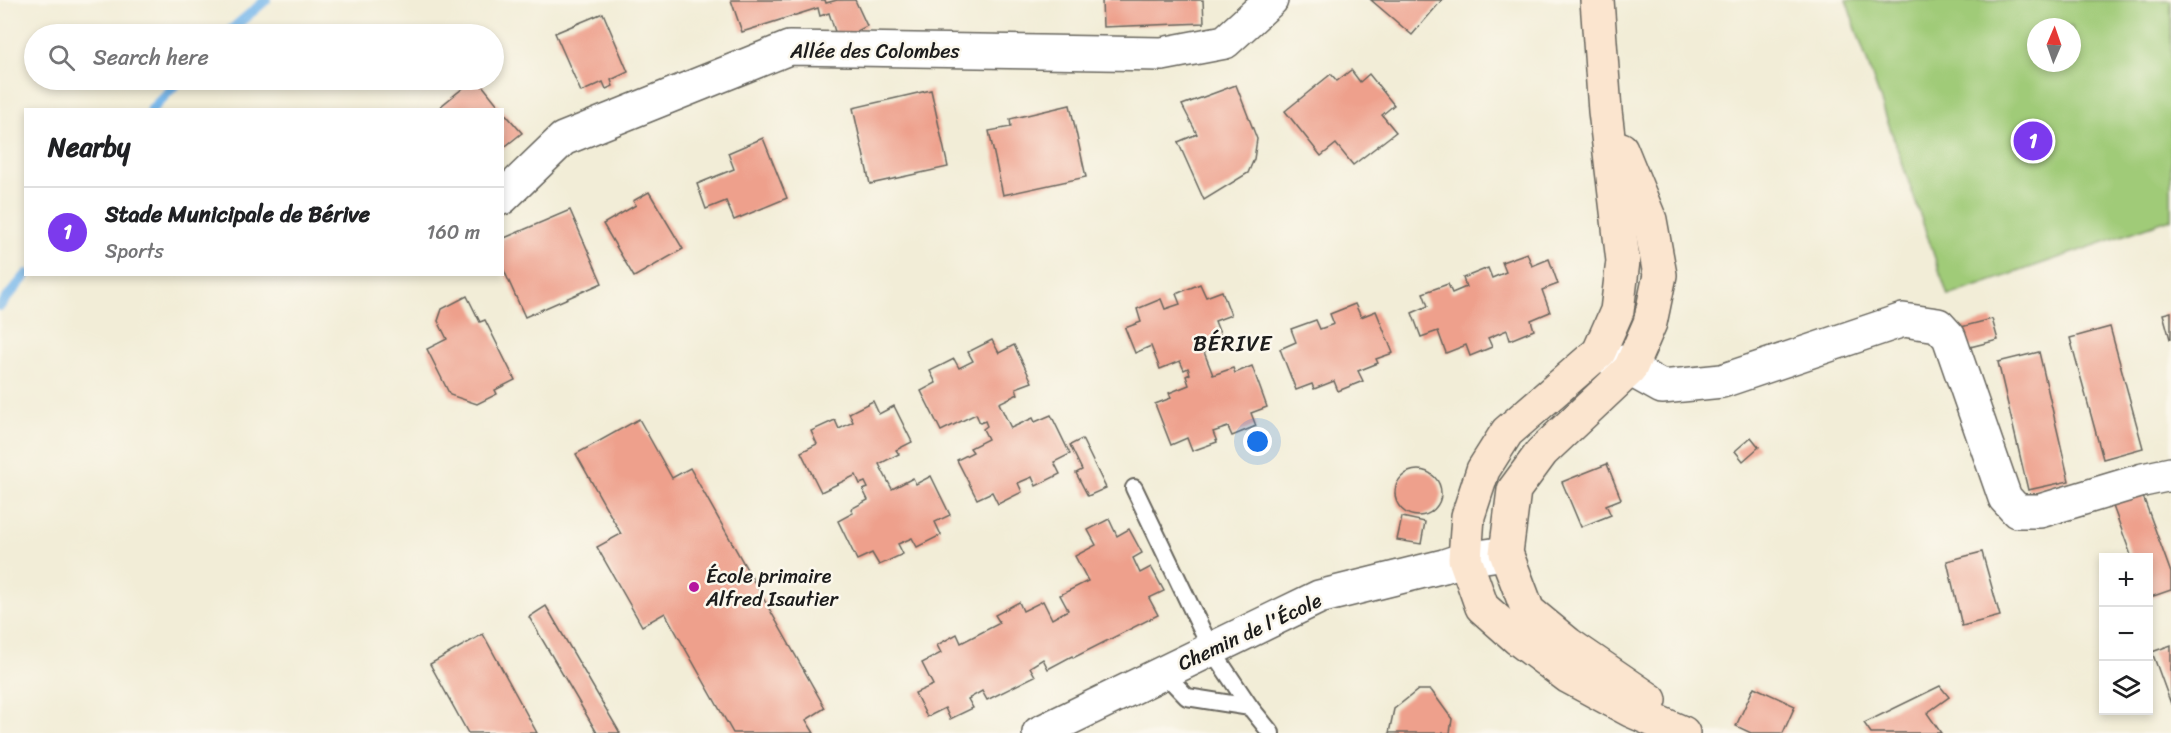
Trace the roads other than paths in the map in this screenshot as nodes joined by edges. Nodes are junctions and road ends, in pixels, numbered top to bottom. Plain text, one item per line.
1 (1271, 0) edge
2 (1597, 0) edge
3 (1605, 111) junction
4 (504, 196) edge
5 (1599, 352) junction
6 (1630, 369) junction
7 (2171, 474) edge
8 (1134, 488) dead end
9 (1506, 553) junction
10 (1465, 559) junction
11 (1211, 649) junction
12 (1163, 672) junction
13 (1250, 707) junction
14 (1039, 733) edge
15 (1271, 733) edge
16 (1684, 733) edge

1 - 4 street, Allée des Colombes
2 - 3 main road
3 - 5 main road
3 - 6 main road
5 - 6 street
5 - 10 main road
6 - 7 street
6 - 9 main road
8 - 11 lane
9 - 10 street, Chemin de l'École
9 - 16 main road
10 - 11 street, Chemin de l'École
10 - 16 main road
11 - 12 street, Chemin de l'École
11 - 13 lane
12 - 13 lane
12 - 14 street, Chemin de l'École
13 - 15 lane

